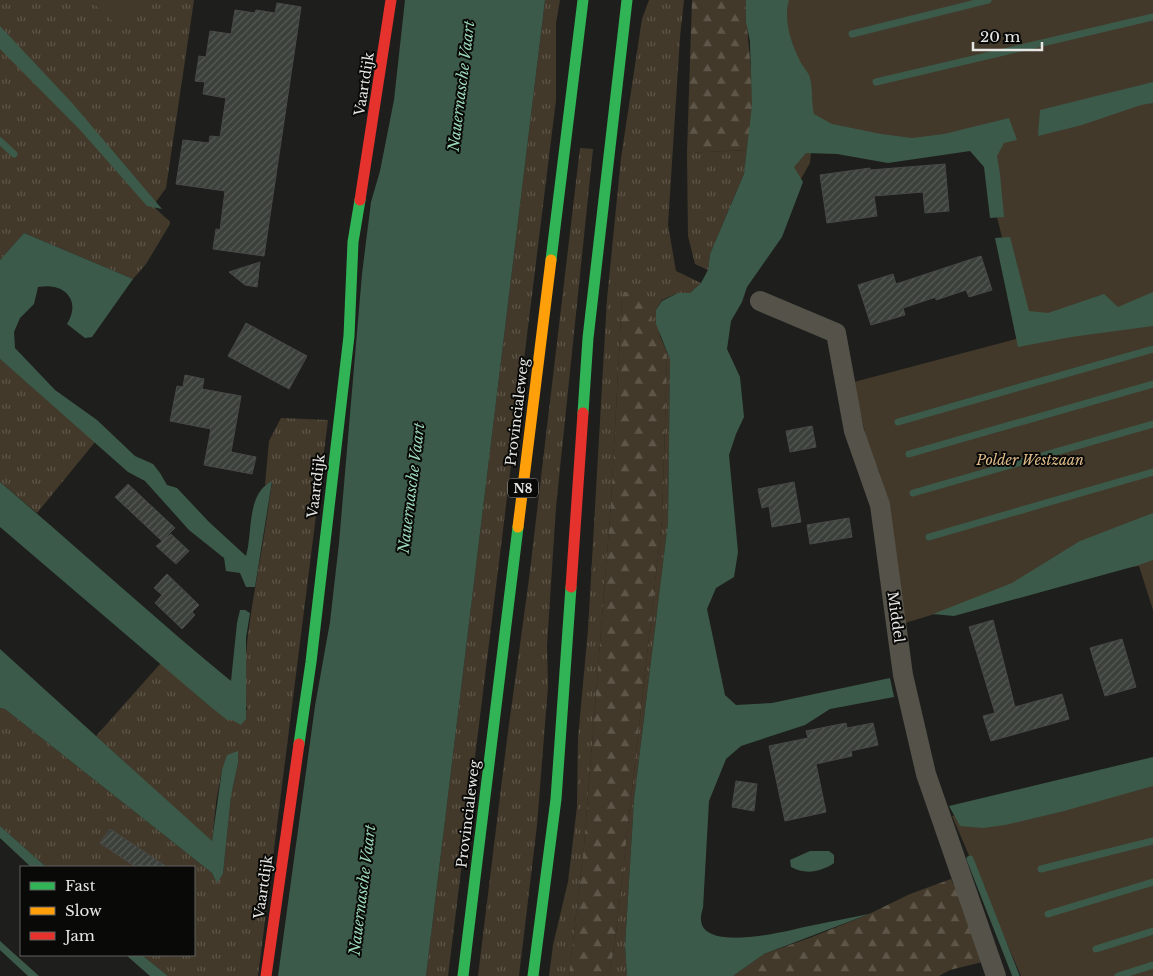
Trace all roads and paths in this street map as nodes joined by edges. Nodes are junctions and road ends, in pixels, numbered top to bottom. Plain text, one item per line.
1 (391, 0) edge
2 (583, 0) edge
3 (627, 0) edge
4 (760, 301) dead end
5 (266, 976) edge
6 (463, 976) edge
7 (533, 976) edge
8 (996, 976) edge

1 - 5 main road, Vaartdijk
2 - 6 main road, Provincialeweg / N8
3 - 7 main road
4 - 8 street, Middel

